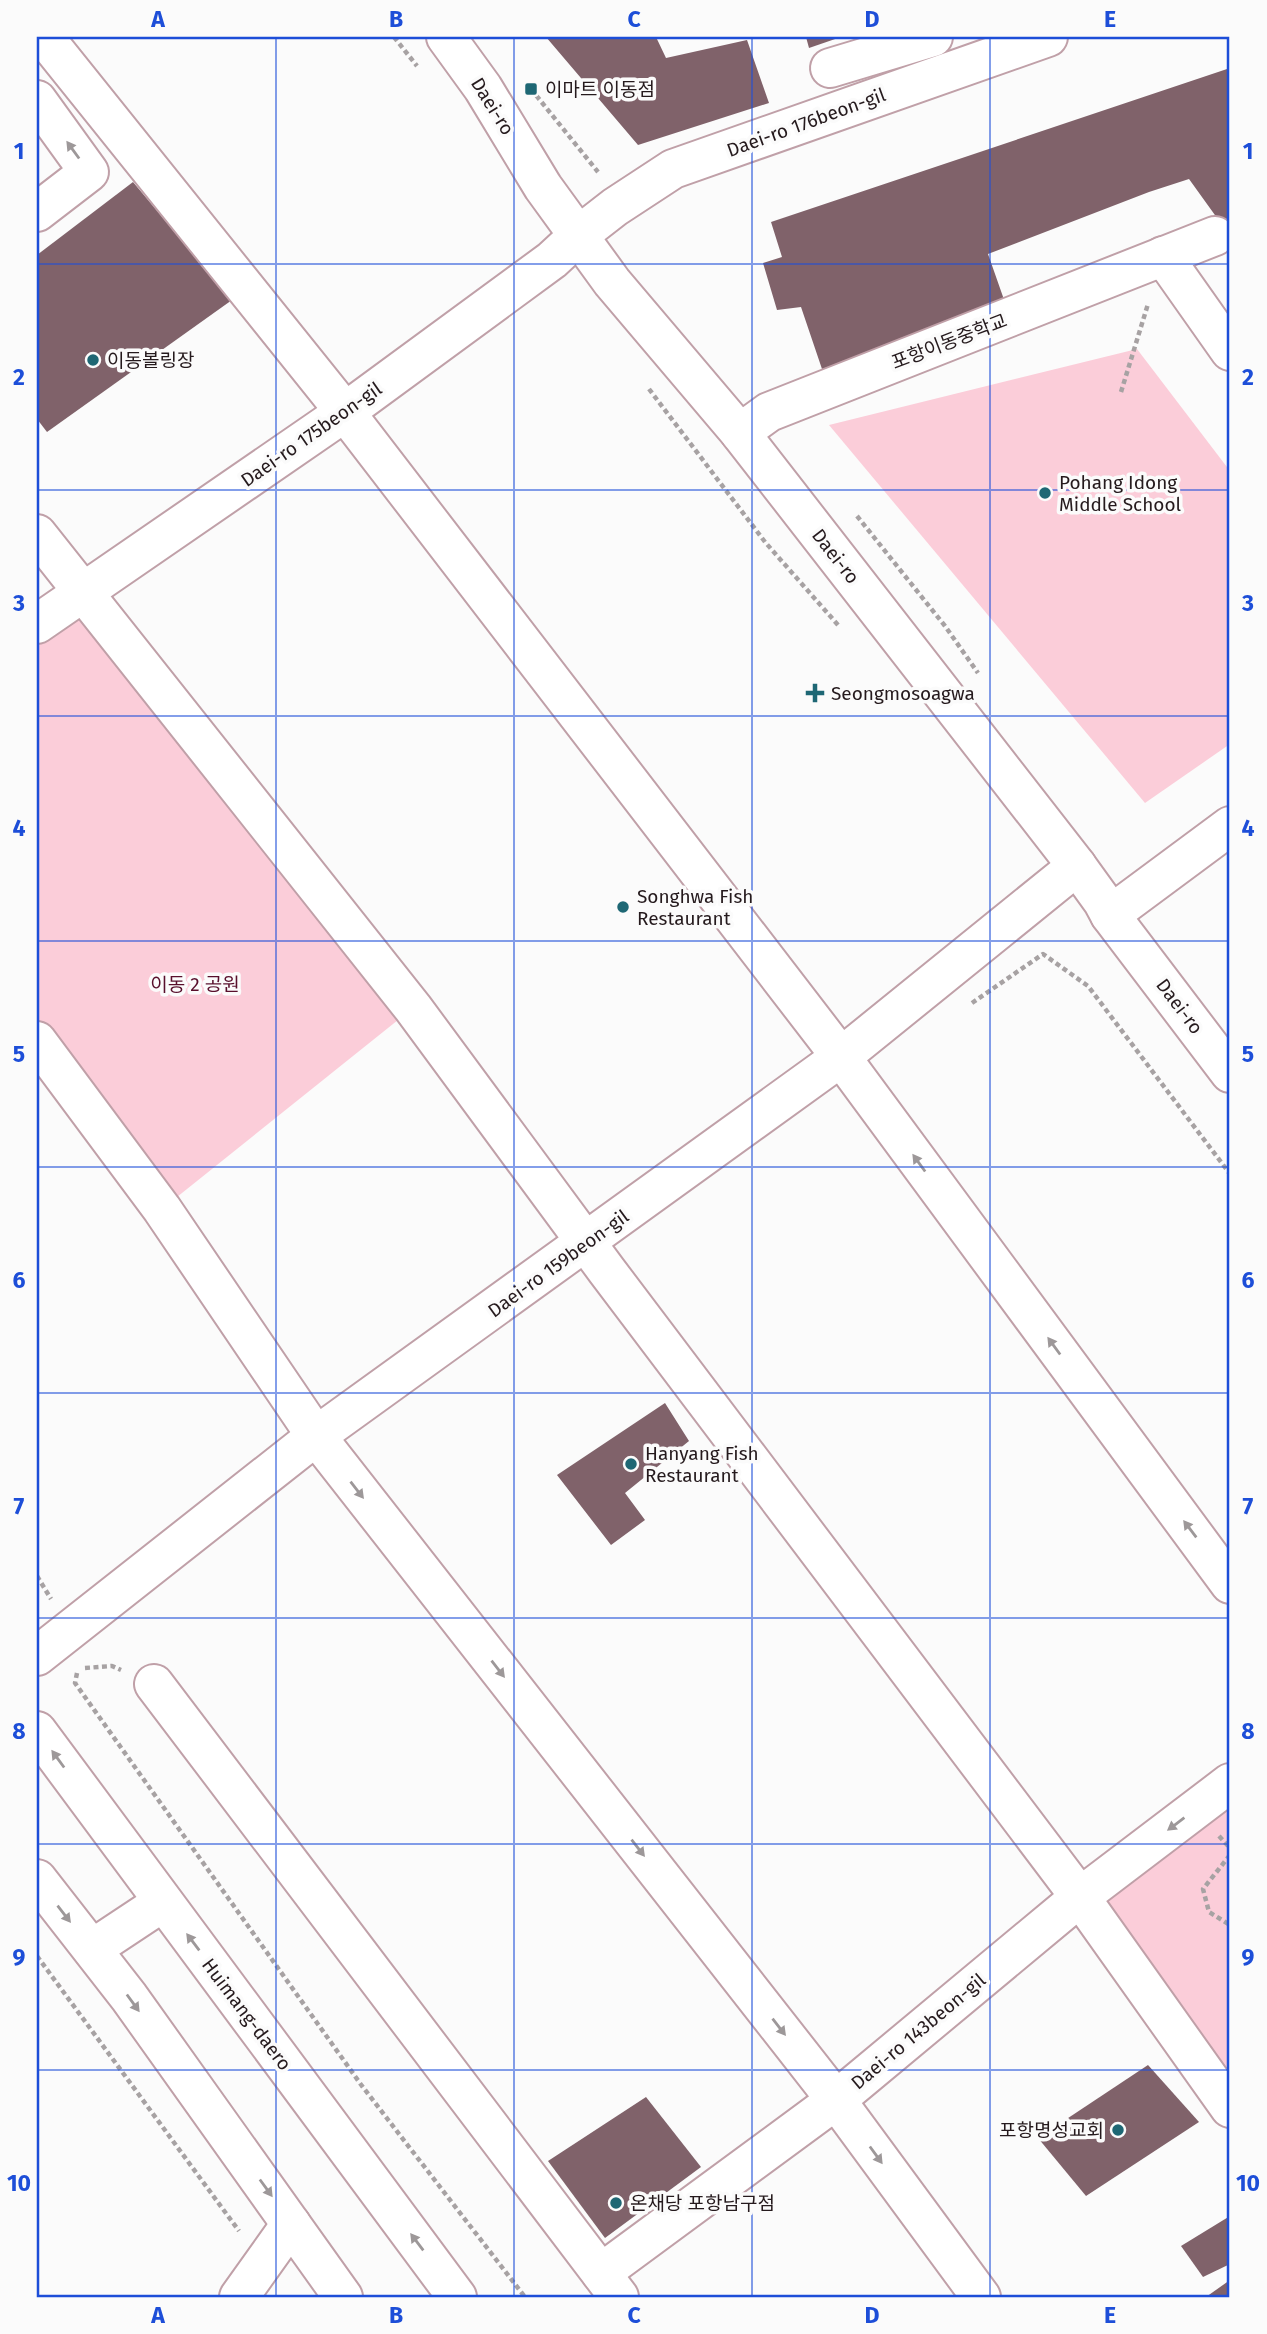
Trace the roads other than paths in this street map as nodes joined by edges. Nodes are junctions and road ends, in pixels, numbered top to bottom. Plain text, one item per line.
1 (44, 37) edge
2 (446, 37) edge
3 (933, 37) edge
4 (1048, 37) edge
5 (979, 48) edge
6 (830, 68) dead end
7 (37, 100) edge
8 (37, 212) edge
9 (579, 235) junction
10 (1215, 236) dead end
11 (1163, 256) junction
12 (1230, 351) edge
13 (345, 412) junction
14 (740, 433) junction
15 (37, 534) edge
16 (81, 592) junction
17 (37, 624) edge
18 (1230, 826) edge
19 (1077, 866) junction
20 (1110, 915) junction
21 (37, 1041) edge
22 (841, 1057) junction
23 (1230, 1073) edge
24 (586, 1243) junction
25 (316, 1436) junction
26 (1230, 1584) edge
27 (37, 1656) edge
28 (154, 1684) road end
29 (37, 1731) edge
30 (1230, 1783) edge
31 (37, 1879) edge
32 (1080, 1897) junction
33 (163, 1902) junction
34 (92, 1949) junction
35 (836, 2100) junction
36 (1230, 2108) edge
37 (291, 2224) junction
38 (610, 2285) edge
39 (239, 2297) edge
40 (343, 2297) edge
41 (457, 2297) edge
42 (981, 2297) edge

1 - 13 street
2 - 9 street, Daei-ro
3 - 6 street
4 - 5 street, Daei-ro 176beon-gil
5 - 9 street, Daei-ro 176beon-gil
8 -> 7 street
9 - 13 street, Daei-ro 175beon-gil
9 - 14 street, Daei-ro
10 - 11 street, 포항이동중학교
11 - 12 street
11 - 14 street, 포항이동중학교
13 - 16 street, Daei-ro 175beon-gil
13 - 22 street
14 - 19 street, Daei-ro
15 - 16 street
16 - 17 street, Daei-ro 175beon-gil
16 - 24 street
18 - 20 street
19 - 20 street, Daei-ro
19 - 22 street, Daei-ro 159beon-gil
20 - 23 street, Daei-ro
21 - 25 street
22 - 24 street, Daei-ro 159beon-gil
26 -> 22 street
24 - 25 street, Daei-ro 159beon-gil
24 - 32 street
25 - 27 street, Daei-ro 159beon-gil
25 -> 35 street
28 - 38 street
33 -> 29 street, Huimang-daero
30 -> 32 street, Daei-ro 143beon-gil
31 -> 34 street
32 - 35 street, Daei-ro 143beon-gil
32 - 36 street
33 - 34 street
41 -> 33 street, Huimang-daero
34 -> 37 street
35 - 38 street, Daei-ro 143beon-gil
35 -> 42 street
37 - 39 street
37 - 40 street

